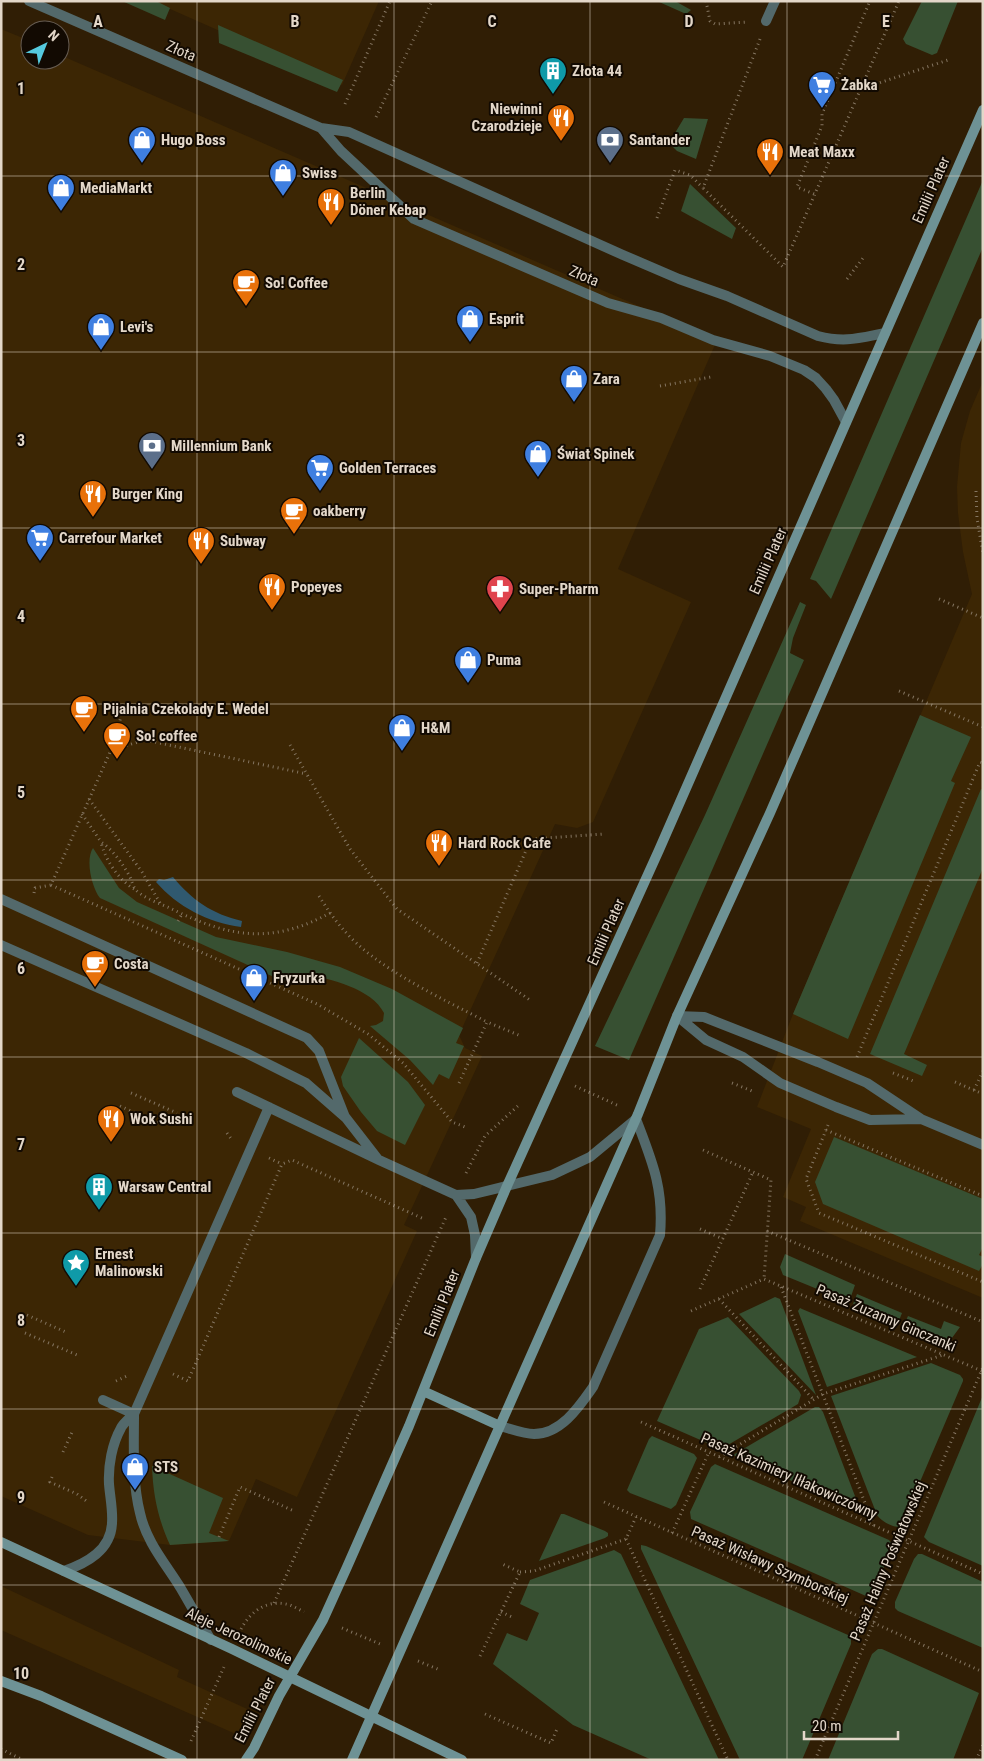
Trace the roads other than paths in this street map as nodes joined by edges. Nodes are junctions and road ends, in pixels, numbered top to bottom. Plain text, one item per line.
1 (29, 1) edge
2 (775, 1) edge
3 (766, 21) road end
4 (982, 116) edge
5 (321, 128) junction
6 (983, 323) edge
7 (885, 333) junction
8 (846, 422) junction
9 (1, 899) edge
10 (1, 945) edge
11 (677, 1016) junction
12 (237, 1092) dead end
13 (269, 1107) junction
14 (346, 1118) junction
15 (636, 1119) junction
16 (921, 1119) junction
17 (983, 1145) edge
18 (379, 1160) junction
19 (507, 1186) junction
20 (456, 1195) junction
21 (476, 1258) junction
22 (423, 1391) junction
23 (103, 1400) dead end
24 (134, 1414) junction
25 (500, 1426) junction
26 (1, 1542) edge
27 (64, 1571) junction
28 (211, 1640) junction
29 (289, 1677) junction
30 (1, 1681) edge
31 (372, 1716) junction
32 (182, 1760) edge
33 (246, 1760) edge
34 (352, 1760) edge
35 (462, 1760) edge

1 - 5 street, Złota
2 - 3 street
4 - 7 street, Emilii Plater
5 - 7 street, Złota
5 - 8 street, Złota
6 - 11 street
7 - 8 street, Emilii Plater
8 - 19 street, Emilii Plater
9 - 14 street
10 - 14 street
11 - 15 street
11 - 16 street
11 - 16 street
12 - 13 street
13 - 18 street
13 - 24 street
14 - 18 street
15 - 19 street
15 - 25 street
15 - 25 street
16 - 17 street
18 - 20 street
19 - 20 street
19 - 21 street, Emilii Plater
20 - 21 street
21 - 22 street, Emilii Plater
22 - 25 street
22 - 29 street, Emilii Plater
23 - 24 street
24 - 27 street
24 - 28 street
25 - 31 street
26 - 27 street, Aleje Jerozolimskie
27 - 28 street, Aleje Jerozolimskie
28 - 29 street, Aleje Jerozolimskie
29 - 31 street, Aleje Jerozolimskie
29 - 33 street, Emilii Plater
30 - 32 street
31 - 34 street
31 - 35 street, Aleje Jerozolimskie

